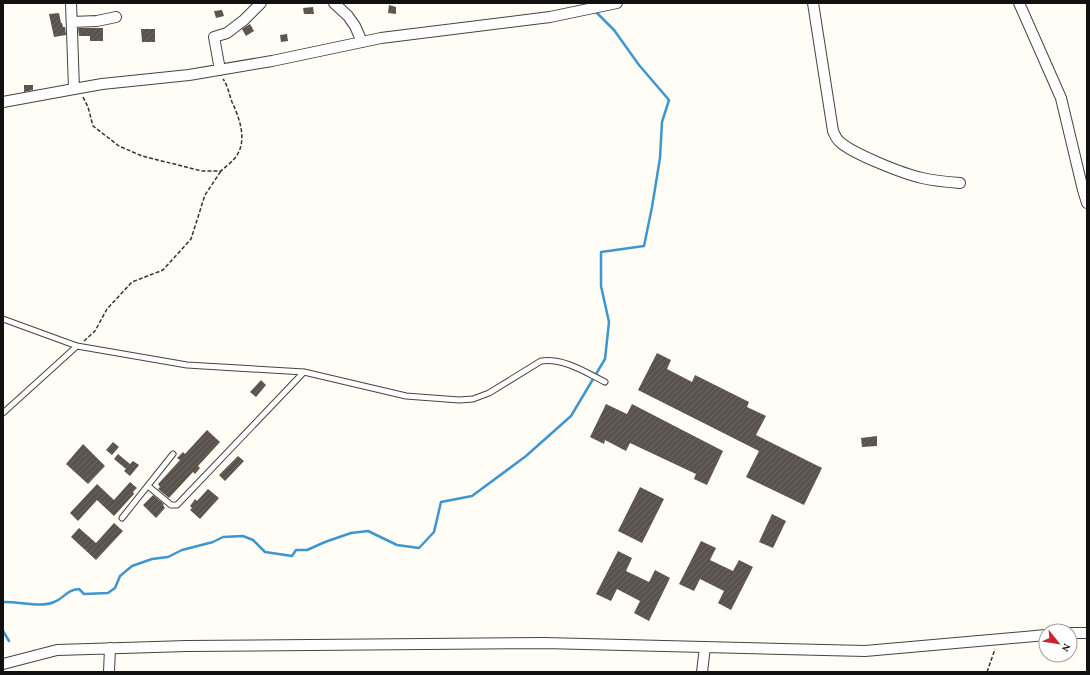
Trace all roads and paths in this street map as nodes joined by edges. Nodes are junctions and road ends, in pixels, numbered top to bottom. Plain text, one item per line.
1 (71, 3) edge
2 (261, 3) edge
3 (334, 3) edge
4 (618, 3) edge
5 (813, 3) edge
6 (1019, 3) edge
7 (116, 17) dead end
8 (72, 22) junction
9 (362, 42) junction
10 (220, 70) junction
11 (74, 89) junction
12 (3, 102) edge
13 (221, 171) junction
14 (960, 183) dead end
15 (1087, 203) edge
16 (3, 319) edge
17 (77, 346) junction
18 (304, 372) junction
19 (605, 382) dead end
20 (3, 413) edge
21 (173, 454) dead end
22 (148, 486) junction
23 (122, 518) dead end
24 (1038, 635) edge
25 (997, 638) junction
26 (705, 647) junction
27 (110, 648) junction
28 (3, 664) edge
29 (109, 672) edge
30 (702, 672) edge
31 (987, 672) edge

1 - 8 street
2 - 10 street
3 - 9 street
4 - 9 street
5 - 14 street
6 - 15 street
7 - 8 street
8 - 11 street
9 - 10 street
10 - 11 street
10 - 13 path
11 - 12 street
11 - 13 path
13 - 17 path
16 - 17 lane
17 - 18 lane
17 - 20 lane
18 - 19 lane
18 - 22 lane
21 - 22 lane
22 - 23 lane
24 - 25 street
25 - 26 street
25 - 31 path
26 - 27 street
26 - 30 street
27 - 28 street
27 - 29 street

